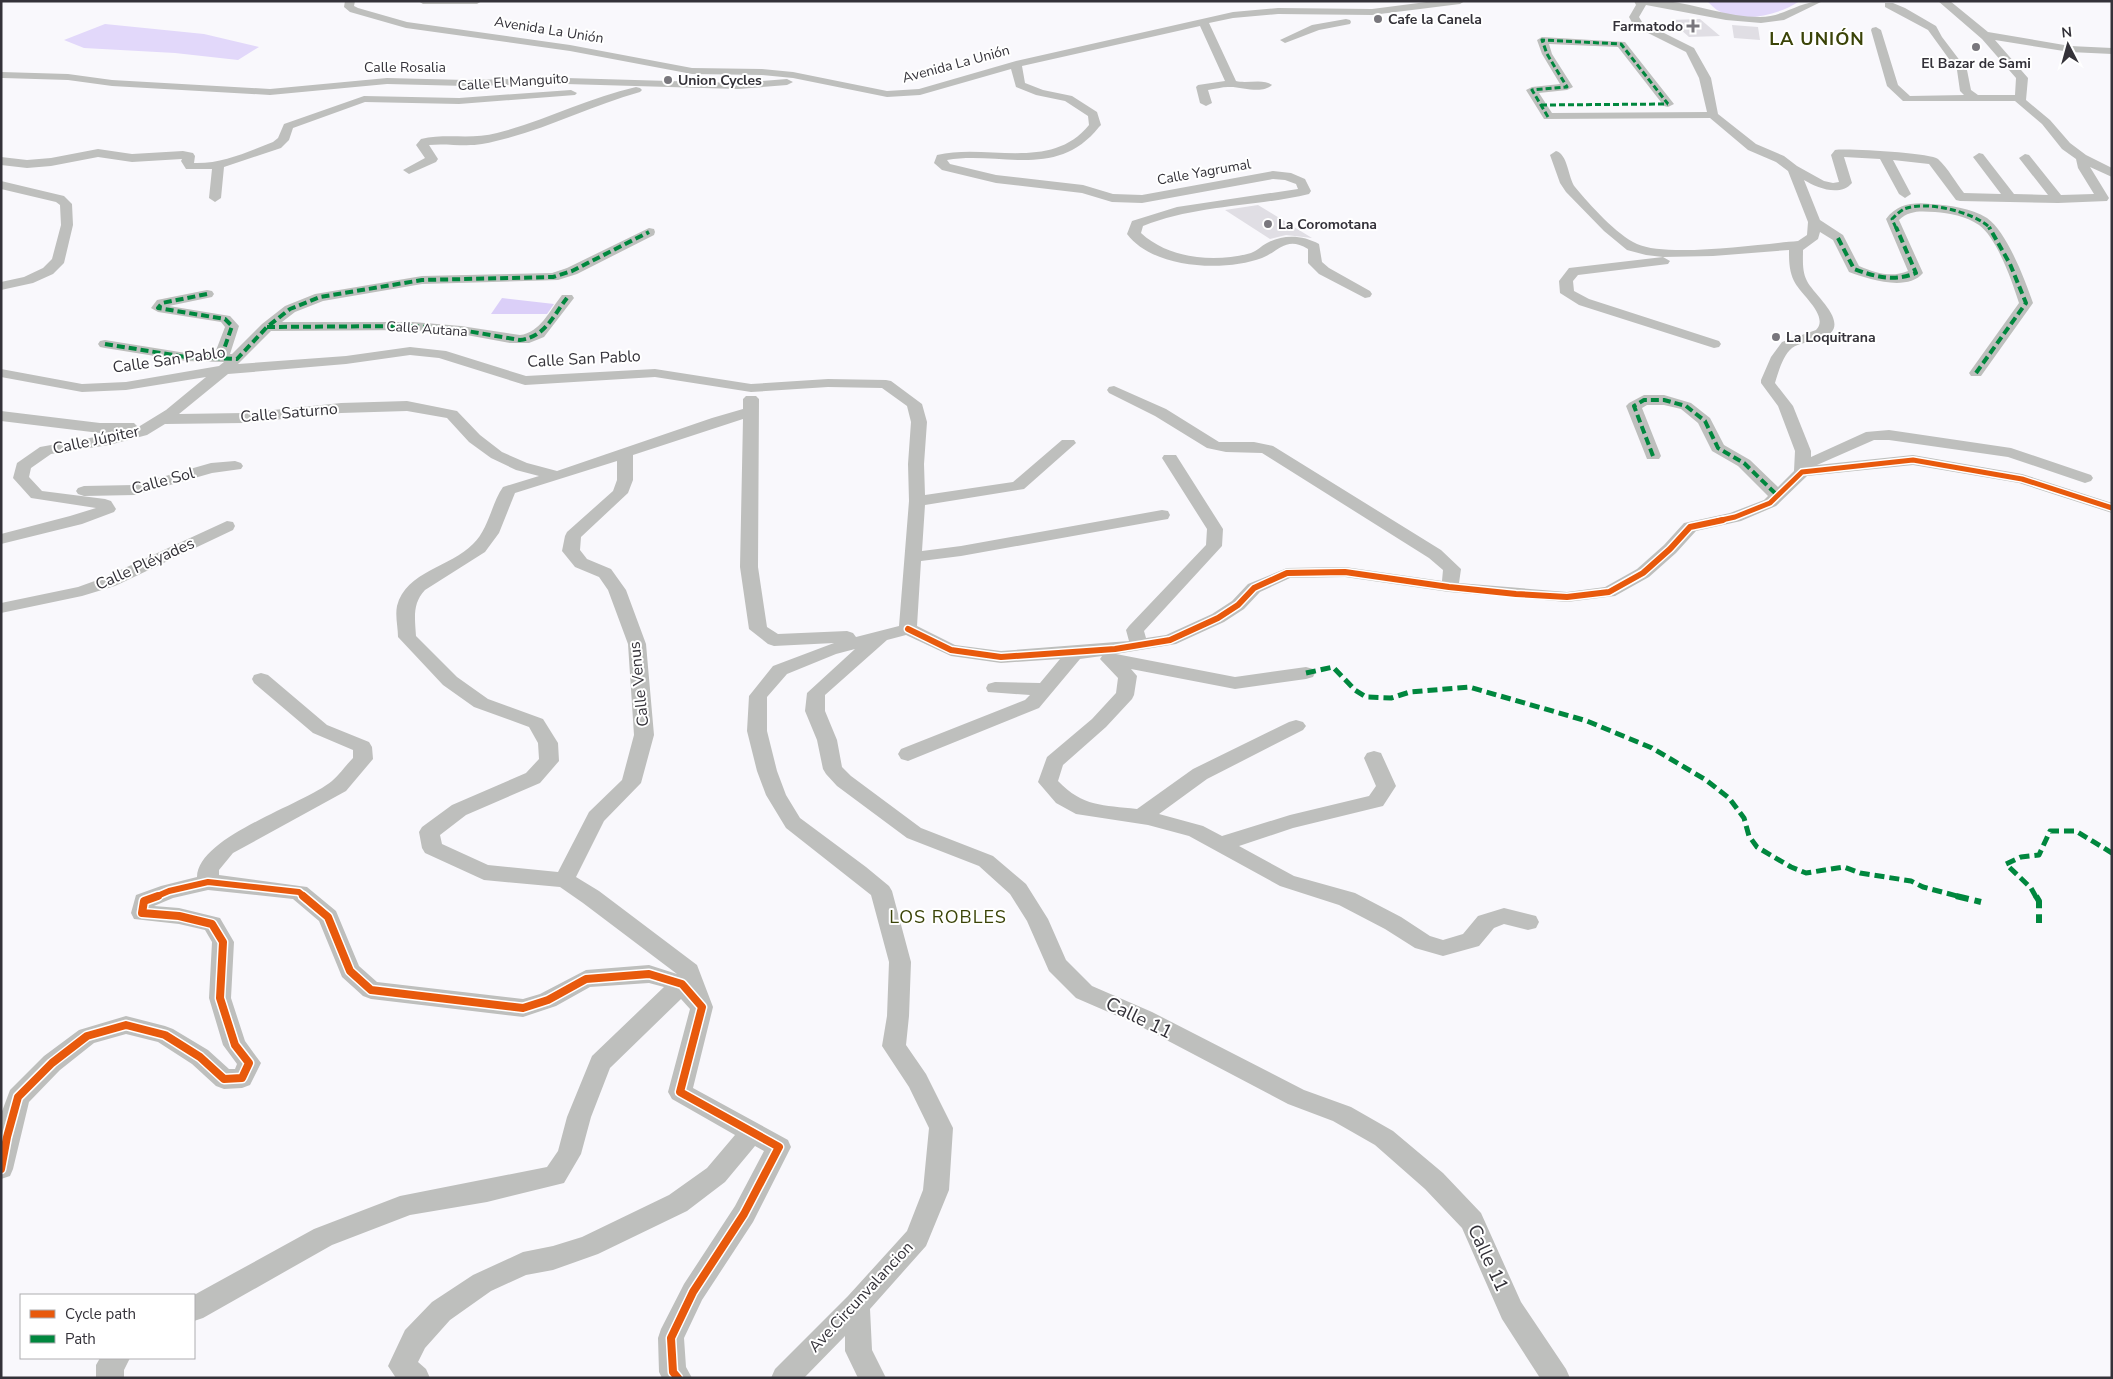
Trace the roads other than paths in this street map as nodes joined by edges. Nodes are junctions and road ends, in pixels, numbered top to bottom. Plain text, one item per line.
1 (350, 1) edge
2 (477, 1) edge
3 (1460, 1) edge
4 (1641, 1) edge
5 (1665, 1) edge
6 (1818, 1) edge
7 (1943, 1) edge
8 (428, 2) edge
9 (1889, 5) dead end
10 (1676, 6) junction
11 (1356, 13) junction
12 (1203, 22) junction
13 (1876, 30) dead end
14 (1984, 35) junction
15 (1285, 40) dead end
16 (2112, 51) edge
17 (1016, 64) junction
18 (3, 74) dead end
19 (807, 78) junction
20 (1232, 83) junction
21 (670, 85) junction
22 (1266, 85) dead end
23 (651, 87) junction
24 (1974, 97) junction
25 (2020, 98) junction
26 (1206, 103) dead end
27 (1541, 105) junction
28 (1713, 115) junction
29 (1556, 155) dead end
30 (1884, 155) junction
31 (1979, 157) dead end
32 (2025, 158) dead end
33 (2082, 158) junction
34 (1, 161) edge
35 (218, 166) junction
36 (1793, 169) junction
37 (409, 170) dead end
38 (2112, 173) edge
39 (1, 184) edge
40 (1905, 194) dead end
41 (215, 198) dead end
42 (2011, 199) junction
43 (2058, 199) junction
44 (1814, 222) junction
45 (649, 232) dead end
46 (1800, 245) junction
47 (1670, 254) junction
48 (1, 286) edge
49 (207, 294) dead end
50 (1365, 294) dead end
51 (567, 298) dead end
52 (267, 327) junction
53 (105, 344) dead end
54 (1714, 344) dead end
55 (223, 364) junction
56 (1976, 373) dead end
57 (1, 374) edge
58 (751, 388) junction
59 (1114, 390) dead end
60 (750, 412) junction
61 (1, 416) edge
62 (163, 418) junction
63 (1068, 443) dead end
64 (625, 452) junction
65 (1653, 456) dead end
66 (1170, 458) dead end
67 (235, 466) dead end
68 (1802, 469) junction
69 (556, 476) junction
70 (2084, 478) dead end
71 (30, 488) junction
72 (1778, 496) junction
73 (917, 501) junction
74 (2112, 508) edge
75 (1162, 516) dead end
76 (228, 526) dead end
77 (1, 539) edge
78 (913, 558) junction
79 (1448, 587) junction
80 (1, 608) edge
81 (908, 628) junction
82 (880, 636) junction
83 (1139, 645) junction
84 (1076, 652) junction
85 (1109, 658) junction
86 (1306, 673) dead end
87 (261, 679) dead end
88 (996, 688) dead end
89 (1045, 689) junction
90 (1296, 726) dead end
91 (908, 754) dead end
92 (1374, 758) dead end
93 (1140, 817) junction
94 (1221, 844) junction
95 (564, 880) junction
96 (208, 882) junction
97 (1528, 922) dead end
98 (682, 984) junction
99 (702, 1007) junction
100 (752, 1132) junction
101 (1, 1169) edge
102 (857, 1305) junction
103 (195, 1308) edge
104 (117, 1359) edge
105 (110, 1378) edge
106 (416, 1378) edge
107 (678, 1378) edge
108 (785, 1378) edge
109 (872, 1378) edge
110 (1556, 1378) edge

1 - 19 street, Avenida La Unión
2 - 8 street, Avenida La Unión
3 - 11 street, Avenida La Unión
4 - 10 street
4 - 28 street
5 - 10 street
6 - 10 street
7 - 14 street
9 - 24 street
11 - 12 street, Avenida La Unión
11 - 15 street
12 - 17 street, Avenida La Unión
12 - 20 street
13 - 24 street
14 - 16 street
14 - 25 street
17 - 19 street, Avenida La Unión
17 - 50 street, Calle Yagrumal
18 - 21 street, Calle Rosalia
19 - 21 street, Calle Rosalia
20 - 22 street
20 - 26 street
21 - 23 street, Calle El Manguito
23 - 35 street, Calle El Manguito
23 - 37 street
24 - 25 street
25 - 33 street
27 - 27 street
27 - 28 street
28 - 36 street
29 - 47 street
30 - 36 street
30 - 40 street
30 - 42 street
31 - 42 street
32 - 43 street
33 - 38 street
33 - 43 street
34 - 35 street, Calle El Manguito
35 - 41 street
36 - 44 street
39 - 48 street
42 - 43 street
44 - 46 street
44 - 56 street
45 - 52 street, Calle Júpiter
46 - 47 street
46 - 68 street
47 - 54 street
49 - 55 street
51 - 52 street, Calle Autana
52 - 55 street, Calle Júpiter
53 - 55 street
55 - 57 street, Calle San Pablo
55 - 58 street, Calle San Pablo
55 - 62 street, Calle Júpiter
58 - 60 street
58 - 73 street, Calle San Pablo
59 - 79 street
60 - 64 street
60 - 82 street
61 - 62 street, Calle Saturno
62 - 69 street, Calle Saturno
62 - 71 street, Calle Júpiter
63 - 73 street
64 - 69 street
64 - 95 street, Calle Venus
65 - 72 street
66 - 83 street
67 - 71 street, Calle Sol
68 - 70 street
68 - 72 street
68 - 74 street
69 - 95 street
71 - 77 street
72 - 79 street
73 - 78 street, Calle San Pablo
75 - 78 street
76 - 80 street, Calle Pléyades
78 - 81 street, Calle San Pablo
79 - 83 street
81 - 82 street, Ave.Circunvalancion
81 - 84 street
82 - 102 street, Ave.Circunvalancion
82 - 110 street, Calle 11
83 - 84 street
84 - 85 street
84 - 89 street
85 - 86 street
85 - 93 street
87 - 96 street
88 - 89 street
89 - 91 street
90 - 93 street
92 - 94 street
93 - 94 street
94 - 97 street
95 - 99 street
96 - 98 street
96 - 101 street
98 - 99 street
98 - 103 street
99 - 100 street
100 - 106 street
100 - 107 street
102 - 108 street, Ave.Circunvalancion
102 - 109 street
104 - 105 street

